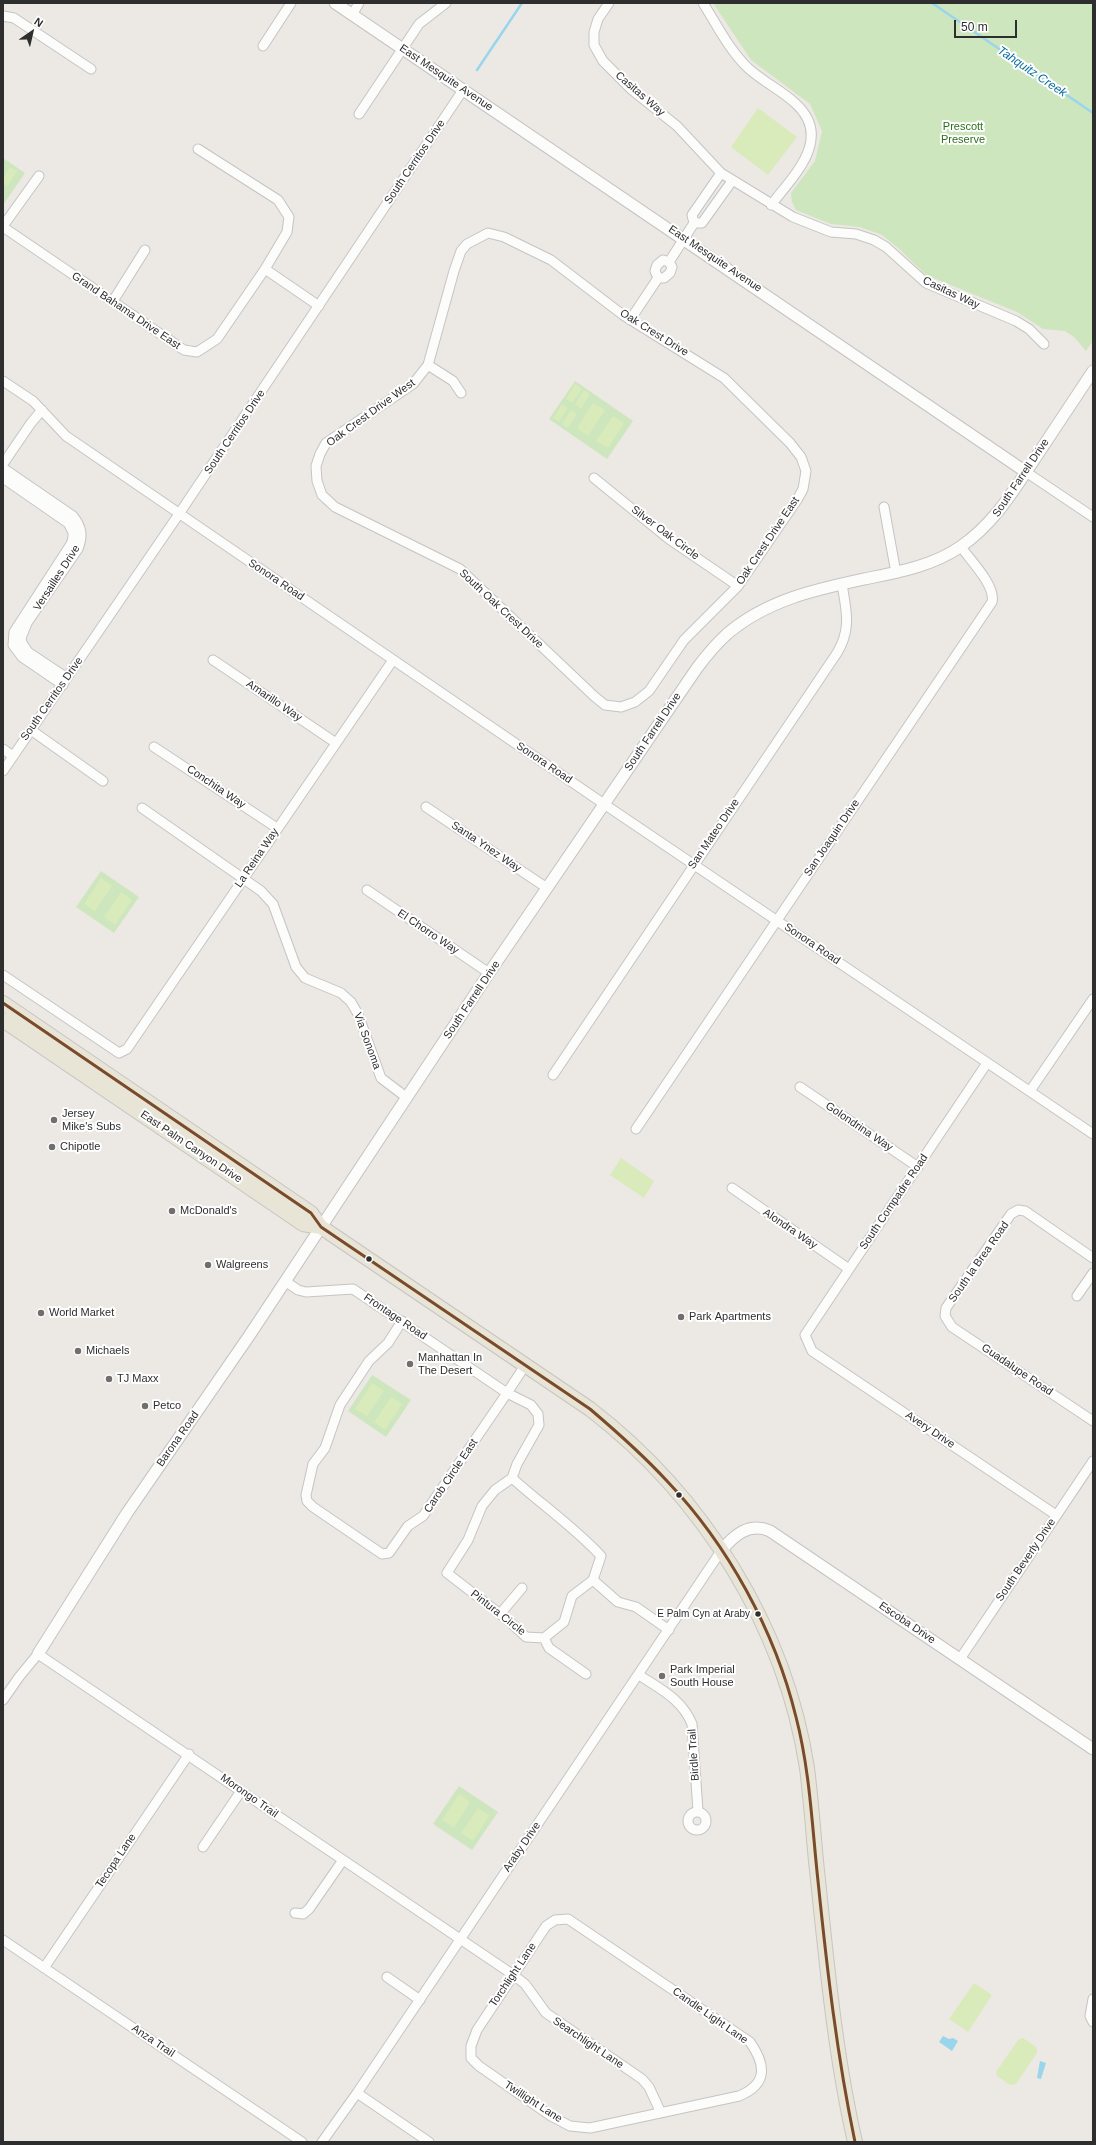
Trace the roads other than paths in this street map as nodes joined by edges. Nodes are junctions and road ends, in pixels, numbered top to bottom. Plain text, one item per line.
1 (291, 3) edge
2 (335, 3) edge
3 (359, 3) edge
4 (446, 3) edge
5 (609, 3) edge
6 (703, 3) edge
7 (352, 15) junction
8 (3, 16) edge
9 (262, 46) dead end
10 (402, 49) junction
11 (91, 68) dead end
12 (463, 90) junction
13 (359, 114) dead end
14 (198, 149) dead end
15 (721, 173) junction
16 (39, 176) dead end
17 (732, 181) junction
18 (771, 205) junction
19 (694, 223) junction
20 (3, 226) edge
21 (476, 238) joint
22 (685, 238) junction
23 (145, 250) dead end
24 (265, 269) junction
25 (113, 301) junction
26 (319, 306) junction
27 (630, 320) junction
28 (1044, 344) dead end
29 (428, 365) junction
30 (1093, 371) edge
31 (3, 381) edge
32 (461, 393) dead end
33 (42, 410) junction
34 (4, 462) edge
35 (806, 471) joint
36 (1026, 472) junction
37 (3, 478) edge
38 (594, 478) dead end
39 (317, 481) joint
40 (884, 507) dead end
41 (179, 514) junction
42 (1093, 517) edge
43 (961, 547) junction
44 (896, 573) junction
45 (842, 584) junction
46 (738, 586) junction
47 (213, 660) dead end
48 (393, 660) junction
49 (65, 681) junction
50 (621, 707) joint
51 (31, 730) junction
52 (336, 743) junction
53 (154, 747) dead end
54 (3, 749) edge
55 (13, 756) junction
56 (3, 771) edge
57 (103, 781) dead end
58 (604, 804) junction
59 (426, 807) dead end
60 (142, 808) dead end
61 (277, 828) junction
62 (694, 864) junction
63 (244, 878) junction
64 (546, 888) junction
65 (367, 890) dead end
66 (777, 920) junction
67 (489, 974) junction
68 (3, 975) edge
69 (1093, 999) edge
70 (3, 1003) edge
71 (3, 1020) edge
72 (987, 1063) junction
73 (553, 1075) dead end
74 (800, 1087) dead end
75 (1030, 1091) junction
76 (406, 1097) junction
77 (636, 1129) dead end
78 (1093, 1134) edge
79 (918, 1167) junction
80 (732, 1188) dead end
81 (321, 1227) junction
82 (1093, 1258) edge
83 (849, 1269) junction
84 (1093, 1273) edge
85 (285, 1281) junction
86 (1077, 1296) dead end
87 (945, 1316) joint
88 (402, 1321) junction
89 (806, 1342) joint
90 (526, 1364) junction
91 (507, 1393) junction
92 (1093, 1421) edge
93 (1093, 1461) edge
94 (512, 1478) junction
95 (1056, 1515) junction
96 (721, 1551) junction
97 (593, 1580) junction
98 (522, 1588) dead end
99 (500, 1614) junction
100 (669, 1630) junction
101 (544, 1638) junction
102 (38, 1654) junction
103 (960, 1659) junction
104 (586, 1674) dead end
105 (639, 1675) junction
106 (3, 1700) edge
107 (1093, 1749) edge
108 (189, 1754) junction
109 (241, 1791) junction
110 (698, 1811) dead end
111 (203, 1847) dead end
112 (343, 1860) junction
113 (295, 1913) dead end
114 (568, 1919) joint
115 (3, 1940) edge
116 (460, 1940) junction
117 (44, 1968) junction
118 (512, 1974) junction
119 (387, 1977) dead end
120 (1093, 1999) edge
121 (420, 2000) junction
122 (1093, 2022) edge
123 (471, 2046) joint
124 (357, 2093) junction
125 (661, 2113) junction
126 (302, 2142) edge
127 (322, 2142) edge
128 (429, 2142) edge
129 (855, 2142) edge

1 - 9 street
2 - 7 street, East Mesquite Avenue
3 - 7 street
4 - 10 street
5 - 15 street, Casitas Way
6 - 18 street
7 - 10 street, East Mesquite Avenue
8 - 11 street
10 - 12 street, East Mesquite Avenue
10 - 13 street
12 - 22 street, East Mesquite Avenue
12 - 26 street, South Cerritos Drive
14 - 24 street, Grand Bahama Drive East
15 - 17 street, Casitas Way
15 - 19 street
16 - 20 street
17 - 18 street, Casitas Way
17 - 19 street
18 - 28 street, Casitas Way
19 - 22 street
20 - 25 street, Grand Bahama Drive East
21 - 27 street, Oak Crest Drive
21 - 29 street, Oak Crest Drive West
22 - 27 street
22 - 36 street, East Mesquite Avenue
23 - 25 street
24 - 25 street, Grand Bahama Drive East
24 - 26 street
26 - 41 street, South Cerritos Drive
27 - 35 street, Oak Crest Drive
29 - 32 street
29 - 39 street, Oak Crest Drive West
30 - 36 street, South Farrell Drive
31 - 33 street, Sonora Road
33 - 34 street
33 - 41 street, Sonora Road
34 - 49 street, Versailles Drive
35 - 46 street, Oak Crest Drive East
36 - 42 street, East Mesquite Avenue
36 - 43 street, South Farrell Drive
37 - 49 street, Versailles Drive
38 - 46 street, Silver Oak Circle
39 - 50 street, South Oak Crest Drive
40 - 44 street
41 - 48 street, Sonora Road
41 - 49 street, South Cerritos Drive
43 - 44 street, South Farrell Drive
43 - 66 street, San Joaquin Drive
44 - 45 street, South Farrell Drive
45 - 58 street, South Farrell Drive
45 - 62 street, San Mateo Drive
46 - 50 street, Oak Crest Drive East
47 - 52 street, Amarillo Way
48 - 52 street, La Reina Way
48 - 58 street, Sonora Road
49 - 51 street, South Cerritos Drive
51 - 55 street, South Cerritos Drive
51 - 57 street
52 - 61 street, La Reina Way
53 - 61 street, Conchita Way
54 - 55 street
55 - 56 street, South Cerritos Drive
58 - 62 street, Sonora Road
58 - 64 street, South Farrell Drive
59 - 64 street, Santa Ynez Way
60 - 63 street, Via Sonoma
61 - 63 street, La Reina Way
62 - 66 street, Sonora Road
62 - 73 street, San Mateo Drive
63 - 68 street, La Reina Way
63 - 76 street, Via Sonoma
64 - 67 street, South Farrell Drive
65 - 67 street, El Chorro Way
66 - 72 street, Sonora Road
66 - 77 street, San Joaquin Drive
67 - 76 street, South Farrell Drive
69 - 75 street
70 - 81 main road, East Palm Canyon Drive
71 - 81 main road, East Palm Canyon Drive
72 - 75 street, Sonora Road
72 - 79 street, South Compadre Road
74 - 79 street, Golondrina Way
75 - 78 street, Sonora Road
76 - 81 street, South Farrell Drive
79 - 83 street, South Compadre Road
80 - 83 street, Alondra Way
81 - 85 street, Barona Road
81 - 90 main road, East Palm Canyon Drive
82 - 87 street, South la Brea Road
83 - 89 street, South Compadre Road
84 - 86 street
85 - 88 street, Frontage Road
85 - 102 street, Barona Road
87 - 92 street, Guadalupe Road
88 - 91 street, Frontage Road
88 - 91 street, Carob Circle East
89 - 95 street, Avery Drive
90 - 91 street
90 - 96 main road, East Palm Canyon Drive
91 - 94 street
93 - 95 street, South Beverly Drive
94 - 97 street
94 - 99 street, Pintura Circle
95 - 103 street, South Beverly Drive
96 - 100 street, Araby Drive
96 - 103 street, Escoba Drive
96 - 129 main road, East Palm Canyon Drive
97 - 100 street
97 - 101 street
98 - 99 street
99 - 101 street, Pintura Circle
100 - 105 street, Araby Drive
101 - 104 street
102 - 106 street
102 - 108 street, Morongo Trail
103 - 107 street, Escoba Drive
105 - 110 street, Birdle Trail
105 - 116 street, Araby Drive
108 - 109 street, Morongo Trail
108 - 117 street, Tecopa Lane
109 - 111 street
109 - 112 street, Morongo Trail
112 - 113 street
112 - 116 street, Morongo Trail
114 - 118 street, Torchlight Lane
114 - 125 street, Candle Light Lane
115 - 117 street, Anza Trail
116 - 118 street, Searchlight Lane
116 - 121 street, Araby Drive
117 - 126 street, Anza Trail
118 - 123 street, Torchlight Lane
118 - 125 street, Searchlight Lane
119 - 121 street
120 - 122 street
121 - 124 street, Araby Drive
123 - 125 street, Twillight Lane
124 - 127 street, Araby Drive
124 - 128 street

